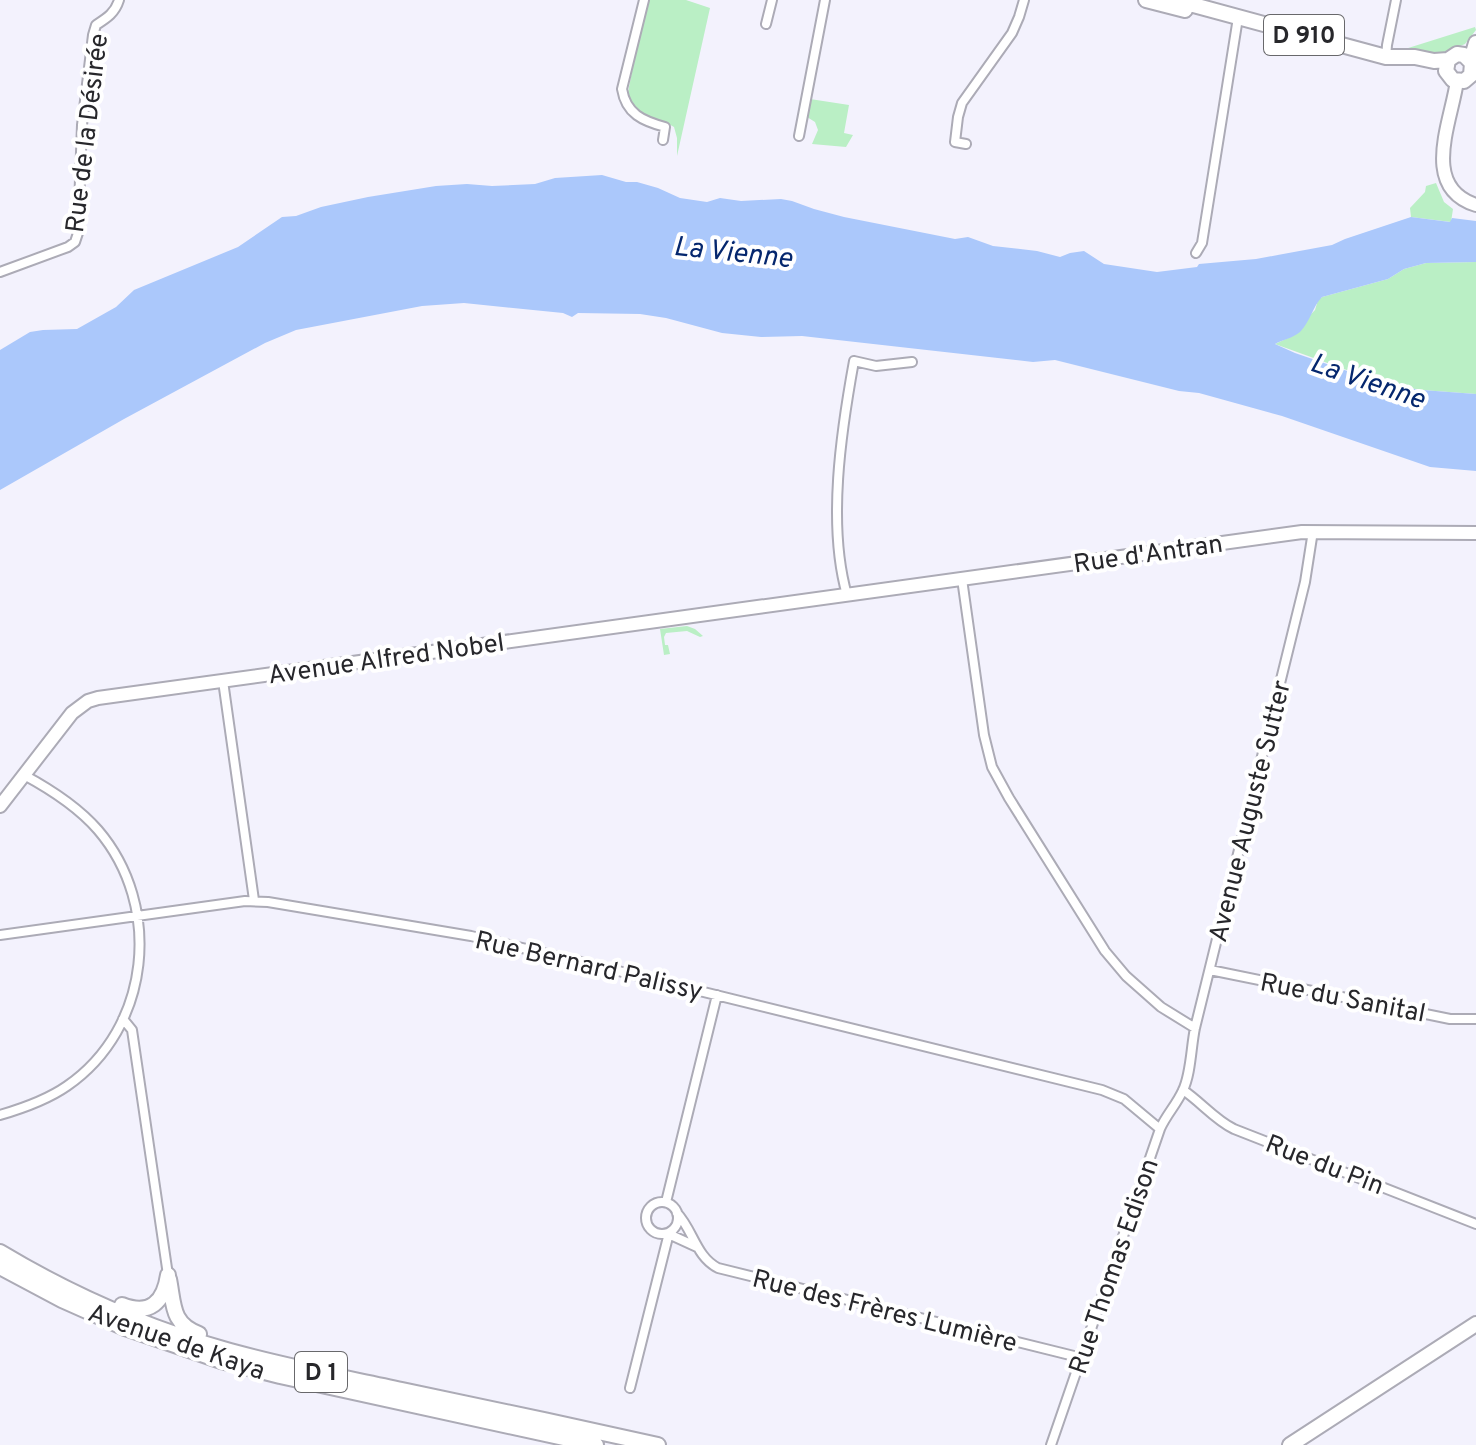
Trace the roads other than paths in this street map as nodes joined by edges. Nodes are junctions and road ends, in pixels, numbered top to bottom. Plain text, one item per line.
1 (119, 0) edge
2 (644, 0) edge
3 (772, 0) edge
4 (825, 0) edge
5 (1024, 0) edge
6 (1146, 0) edge
7 (1175, 0) edge
8 (1396, 0) edge
9 (766, 24) dead end
10 (1237, 24) junction
11 (1476, 42) edge
12 (1386, 60) junction
13 (1464, 69) edge
14 (799, 136) dead end
15 (663, 140) dead end
16 (966, 144) dead end
17 (1476, 205) edge
18 (1196, 253) dead end
19 (0, 272) edge
20 (912, 362) dead end
21 (1313, 531) junction
22 (1476, 533) edge
23 (962, 579) junction
24 (847, 595) junction
25 (822, 599) joint
26 (223, 681) junction
27 (24, 775) junction
28 (0, 806) edge
29 (254, 900) junction
30 (138, 916) junction
31 (0, 935) edge
32 (1210, 970) junction
33 (717, 995) junction
34 (123, 1019) junction
35 (1476, 1019) edge
36 (1195, 1028) junction
37 (1183, 1090) junction
38 (0, 1115) edge
39 (1160, 1129) junction
40 (666, 1202) junction
41 (677, 1213) junction
42 (1476, 1224) edge
43 (669, 1233) junction
44 (0, 1245) edge
45 (697, 1247) junction
46 (0, 1252) edge
47 (0, 1267) edge
48 (168, 1275) junction
49 (1476, 1324) edge
50 (1082, 1358) junction
51 (291, 1366) junction
52 (630, 1388) dead end
53 (596, 1445) edge
54 (658, 1445) edge
55 (1051, 1445) edge
56 (1290, 1445) edge

1 - 19 street, Rue de la Désirée
2 - 15 street
3 - 9 street
4 - 14 street
5 - 16 street
6 - 10 main road, D 910
7 - 12 main road, D 910
8 - 12 street
10 - 12 main road, D 910
10 - 18 street
11 - 13 main road
12 - 13 main road, D 910
13 - 17 street
20 - 24 street
21 - 22 street, Rue d'Antran
21 - 23 street, Rue d'Antran
21 - 32 street, Avenue Auguste Sutter
23 - 24 street, Rue d'Antran
23 - 36 street
24 - 25 street, Rue d'Antran
25 - 26 street, Avenue Alfred Nobel
26 - 27 street, Avenue Alfred Nobel
26 - 29 street
27 - 28 street, Avenue Alfred Nobel
27 - 30 street
29 - 30 street, Rue Bernard Palissy
29 - 33 street, Rue Bernard Palissy
30 - 31 street, Rue Bernard Palissy
30 - 34 street
32 - 35 street, Rue du Sanital
32 - 36 street, Avenue Auguste Sutter
33 - 39 street, Rue Bernard Palissy
33 - 40 street
34 - 38 street
34 - 48 street
36 - 37 street, Avenue Auguste Sutter
37 - 39 street, Rue Thomas Edison
37 - 42 street, Rue du Pin
39 - 50 street, Rue Thomas Edison
40 - 41 street
40 - 43 street
41 - 43 street
41 - 45 street, Rue des Frères Lumière
43 - 45 street, Rue des Frères Lumière
43 - 52 street
44 - 48 main road
45 - 50 street, Rue des Frères Lumière
46 - 51 main road, Avenue de Kaya / D 1
47 - 53 main road, Avenue de Kaya / D 1
48 - 51 main road
49 - 56 main road
50 - 55 street, Rue Thomas Edison
51 - 54 main road, Avenue de Kaya / D 1

